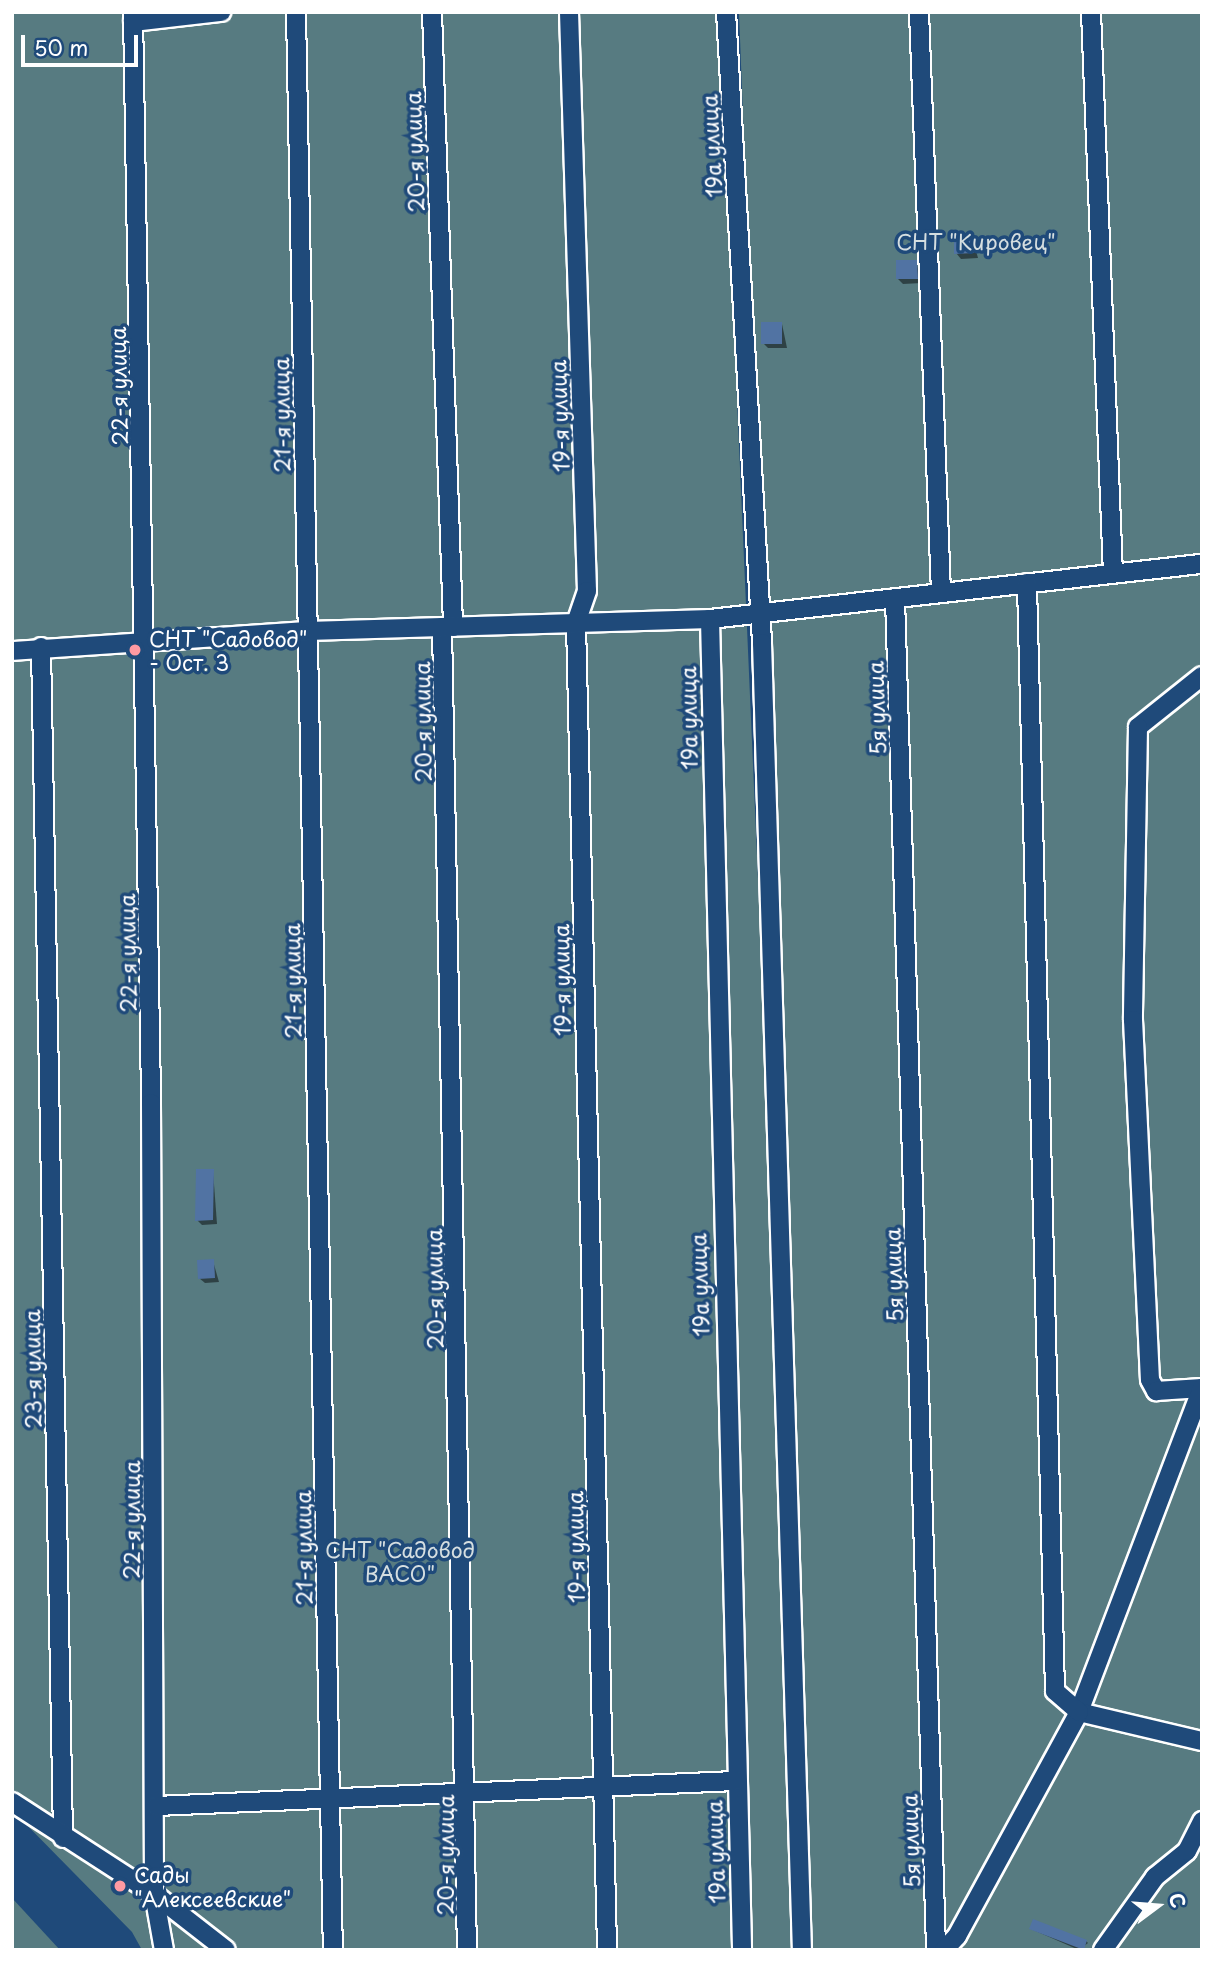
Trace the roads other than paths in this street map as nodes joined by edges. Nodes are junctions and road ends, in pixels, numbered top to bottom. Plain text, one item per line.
1 (221, 12) edge
2 (296, 12) edge
3 (432, 12) edge
4 (569, 12) edge
5 (726, 12) edge
6 (919, 12) edge
7 (1091, 12) edge
8 (133, 17) edge
9 (1202, 564) edge
10 (1113, 574) junction
11 (1027, 583) junction
12 (941, 593) junction
13 (895, 598) junction
14 (757, 614) junction
15 (709, 619) junction
16 (576, 623) junction
17 (448, 627) junction
18 (308, 631) junction
19 (145, 639) junction
20 (41, 647) junction
21 (12, 651) edge
22 (1202, 676) edge
23 (1202, 1388) edge
24 (1079, 1712) junction
25 (1202, 1741) edge
26 (735, 1781) junction
27 (603, 1787) junction
28 (468, 1794) junction
29 (330, 1800) junction
30 (12, 1801) edge
31 (156, 1805) junction
32 (1202, 1821) edge
33 (64, 1838) junction
34 (154, 1894) junction
35 (164, 1950) edge
36 (226, 1950) edge
37 (333, 1950) edge
38 (467, 1950) edge
39 (607, 1950) edge
40 (742, 1950) edge
41 (802, 1950) edge
42 (936, 1950) edge
43 (944, 1950) edge
44 (1103, 1950) edge

1 - 8 street
2 - 18 street, 21-я улица
3 - 17 street, 20-я улица
4 - 16 street, 19-я улица
5 - 14 street, 19а улица
6 - 12 street
7 - 10 street
8 - 19 street, 22-я улица
9 - 10 street
10 - 11 street
11 - 12 street
11 - 24 street
12 - 13 street
13 - 14 street
13 - 42 street, 5я улица
14 - 15 street
14 - 41 street, 19а улица
15 - 16 street
15 - 26 street, 19а улица
16 - 17 street
16 - 27 street, 19-я улица
17 - 18 street
17 - 28 street, 20-я улица
18 - 19 street
18 - 29 street, 21-я улица
19 - 20 street
19 - 31 street, 22-я улица
20 - 21 street
20 - 33 street, 23-я улица
22 - 23 street
23 - 24 street
24 - 25 street
24 - 43 street
26 - 27 street
26 - 40 street, 19а улица
27 - 28 street
27 - 39 street, 19-я улица
28 - 29 street
28 - 38 street, 20-я улица
29 - 31 street
29 - 37 street, 21-я улица
30 - 33 street
31 - 34 street, 22-я улица
32 - 44 street
33 - 34 street
34 - 35 street, 22-я улица
34 - 36 street

